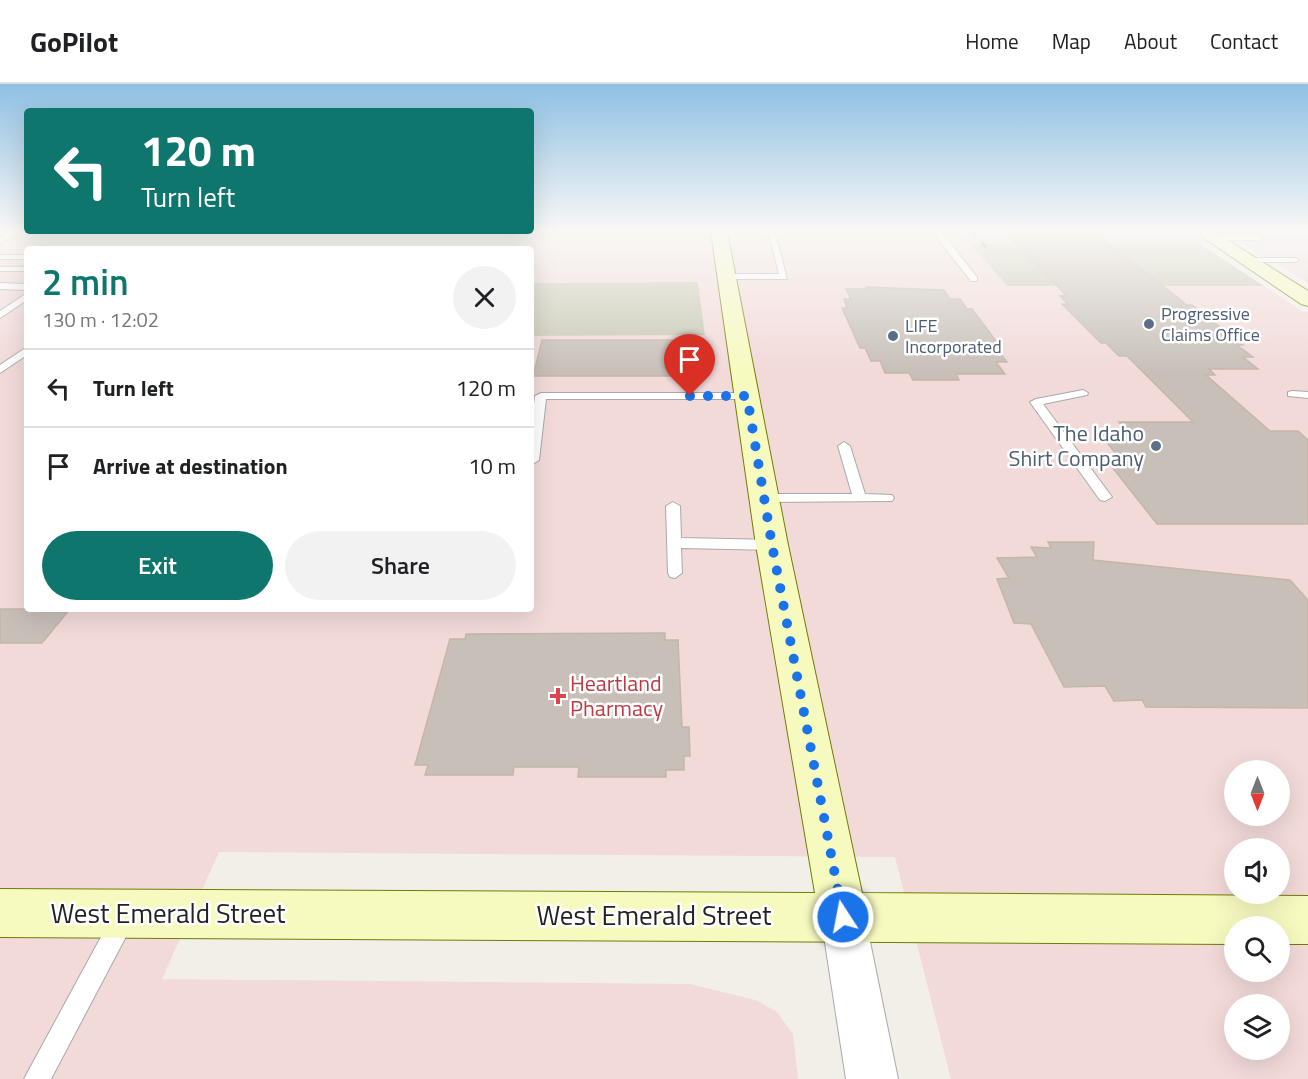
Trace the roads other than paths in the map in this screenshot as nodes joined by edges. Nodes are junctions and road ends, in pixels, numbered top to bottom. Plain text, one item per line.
1 (726, 278) edge
2 (1275, 278) edge
3 (0, 286) edge
4 (24, 287) edge
5 (24, 298) edge
6 (1308, 300) edge
7 (0, 315) edge
8 (24, 352) edge
9 (0, 369) edge
10 (1083, 393) dead end
11 (1292, 394) dead end
12 (1308, 394) edge
13 (747, 396) junction
14 (844, 446) dead end
15 (534, 452) edge
16 (1104, 497) dead end
17 (765, 498) junction
18 (860, 498) junction
19 (887, 498) dead end
20 (673, 506) dead end
21 (674, 543) junction
22 (772, 545) junction
23 (675, 573) dead end
24 (0, 914) edge
25 (126, 915) junction
26 (843, 917) junction
27 (1308, 920) edge
28 (37, 1079) edge
29 (872, 1079) edge

1 - 13 street
2 - 6 street
3 - 4 lane
5 - 7 lane
8 - 9 lane
10 - 16 lane
11 - 12 lane
13 - 15 lane
13 - 17 street
14 - 18 lane
17 - 18 lane
17 - 22 street
18 - 19 lane
20 - 21 lane
21 - 22 lane
21 - 23 lane
22 - 26 street
24 - 25 street, West Emerald Street
25 - 26 street, West Emerald Street
25 - 28 lane
26 - 27 street, West Emerald Street
26 - 29 street

